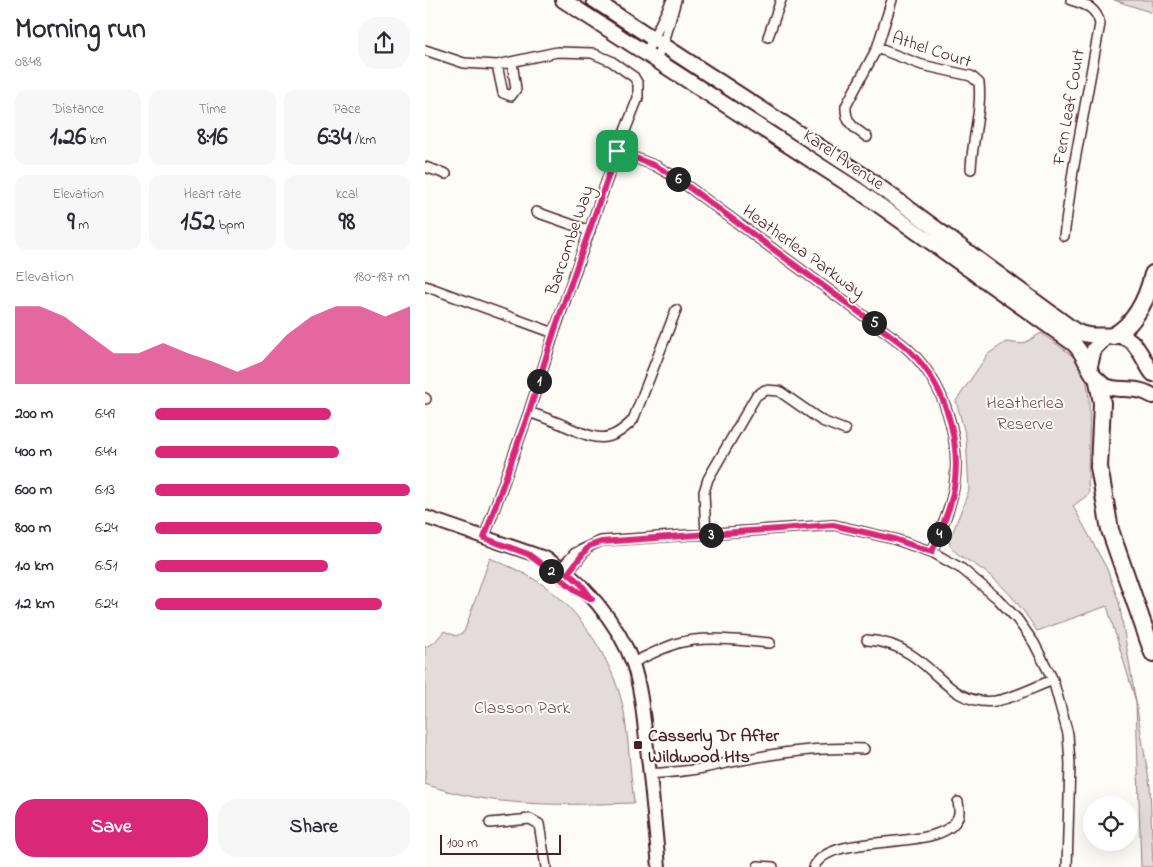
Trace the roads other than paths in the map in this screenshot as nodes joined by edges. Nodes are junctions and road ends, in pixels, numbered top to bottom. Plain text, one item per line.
1 (563, 0) edge
2 (594, 0) edge
3 (672, 0) edge
4 (677, 0) edge
5 (781, 0) edge
6 (892, 0) edge
7 (1071, 0) edge
8 (768, 37) dead end
9 (659, 43) junction
10 (877, 48) junction
11 (425, 50) edge
12 (651, 56) junction
13 (512, 62) junction
14 (497, 65) junction
15 (748, 99) junction
16 (867, 137) dead end
17 (786, 142) junction
18 (617, 151) junction
19 (425, 167) edge
20 (971, 169) dead end
21 (446, 174) dead end
22 (536, 212) dead end
23 (590, 231) junction
24 (1064, 236) dead end
25 (1153, 274) edge
26 (425, 286) edge
27 (675, 310) dead end
28 (554, 332) junction
29 (1110, 336) junction
30 (1090, 366) junction
31 (1153, 374) edge
32 (1098, 381) junction
33 (1153, 396) edge
34 (529, 412) junction
35 (845, 430) dead end
36 (425, 517) edge
37 (706, 536) junction
38 (484, 538) junction
39 (932, 552) junction
40 (562, 573) junction
41 (867, 640) dead end
42 (770, 643) dead end
43 (1153, 653) edge
44 (632, 663) junction
45 (1053, 680) junction
46 (864, 749) dead end
47 (650, 774) junction
48 (958, 802) dead end
49 (490, 823) dead end
50 (758, 866) dead end
51 (546, 867) edge
52 (659, 867) edge
53 (773, 867) edge
54 (815, 867) edge
55 (1067, 867) edge

1 - 12 main road, Karel Avenue
2 - 9 main road, Karel Avenue
3 - 9 street
4 - 9 street
5 - 8 street
6 - 10 street
7 - 24 street, Fern Leaf Court
9 - 12 street
9 - 15 main road, Karel Avenue
10 - 16 street
10 - 20 street, Athel Court
11 - 14 street, Barcombe Way
12 - 17 main road, Karel Avenue
13 - 14 street, Barcombe Way
13 - 14 street
13 - 18 street, Barcombe Way
15 - 17 main road
15 - 29 main road, Karel Avenue
17 - 30 main road, Karel Avenue
18 - 23 street, Barcombe Way
18 - 39 street, Heatherlea Parkway
19 - 21 street
22 - 23 street
23 - 28 street, Barcombe Way
25 - 29 highway
26 - 28 street
27 - 34 street
28 - 34 street, Barcombe Way
29 - 30 main road
29 - 31 main road, Karel Avenue
30 - 32 main road, Karel Avenue
32 - 33 main road
32 - 43 highway
34 - 38 street, Barcombe Way
35 - 37 street
36 - 38 street
37 - 39 street
37 - 40 street
38 - 40 street
39 - 45 street
40 - 44 street
41 - 45 street
42 - 44 street
44 - 47 street
45 - 55 street
46 - 47 street
47 - 52 street
48 - 54 street
49 - 51 street
50 - 53 street

